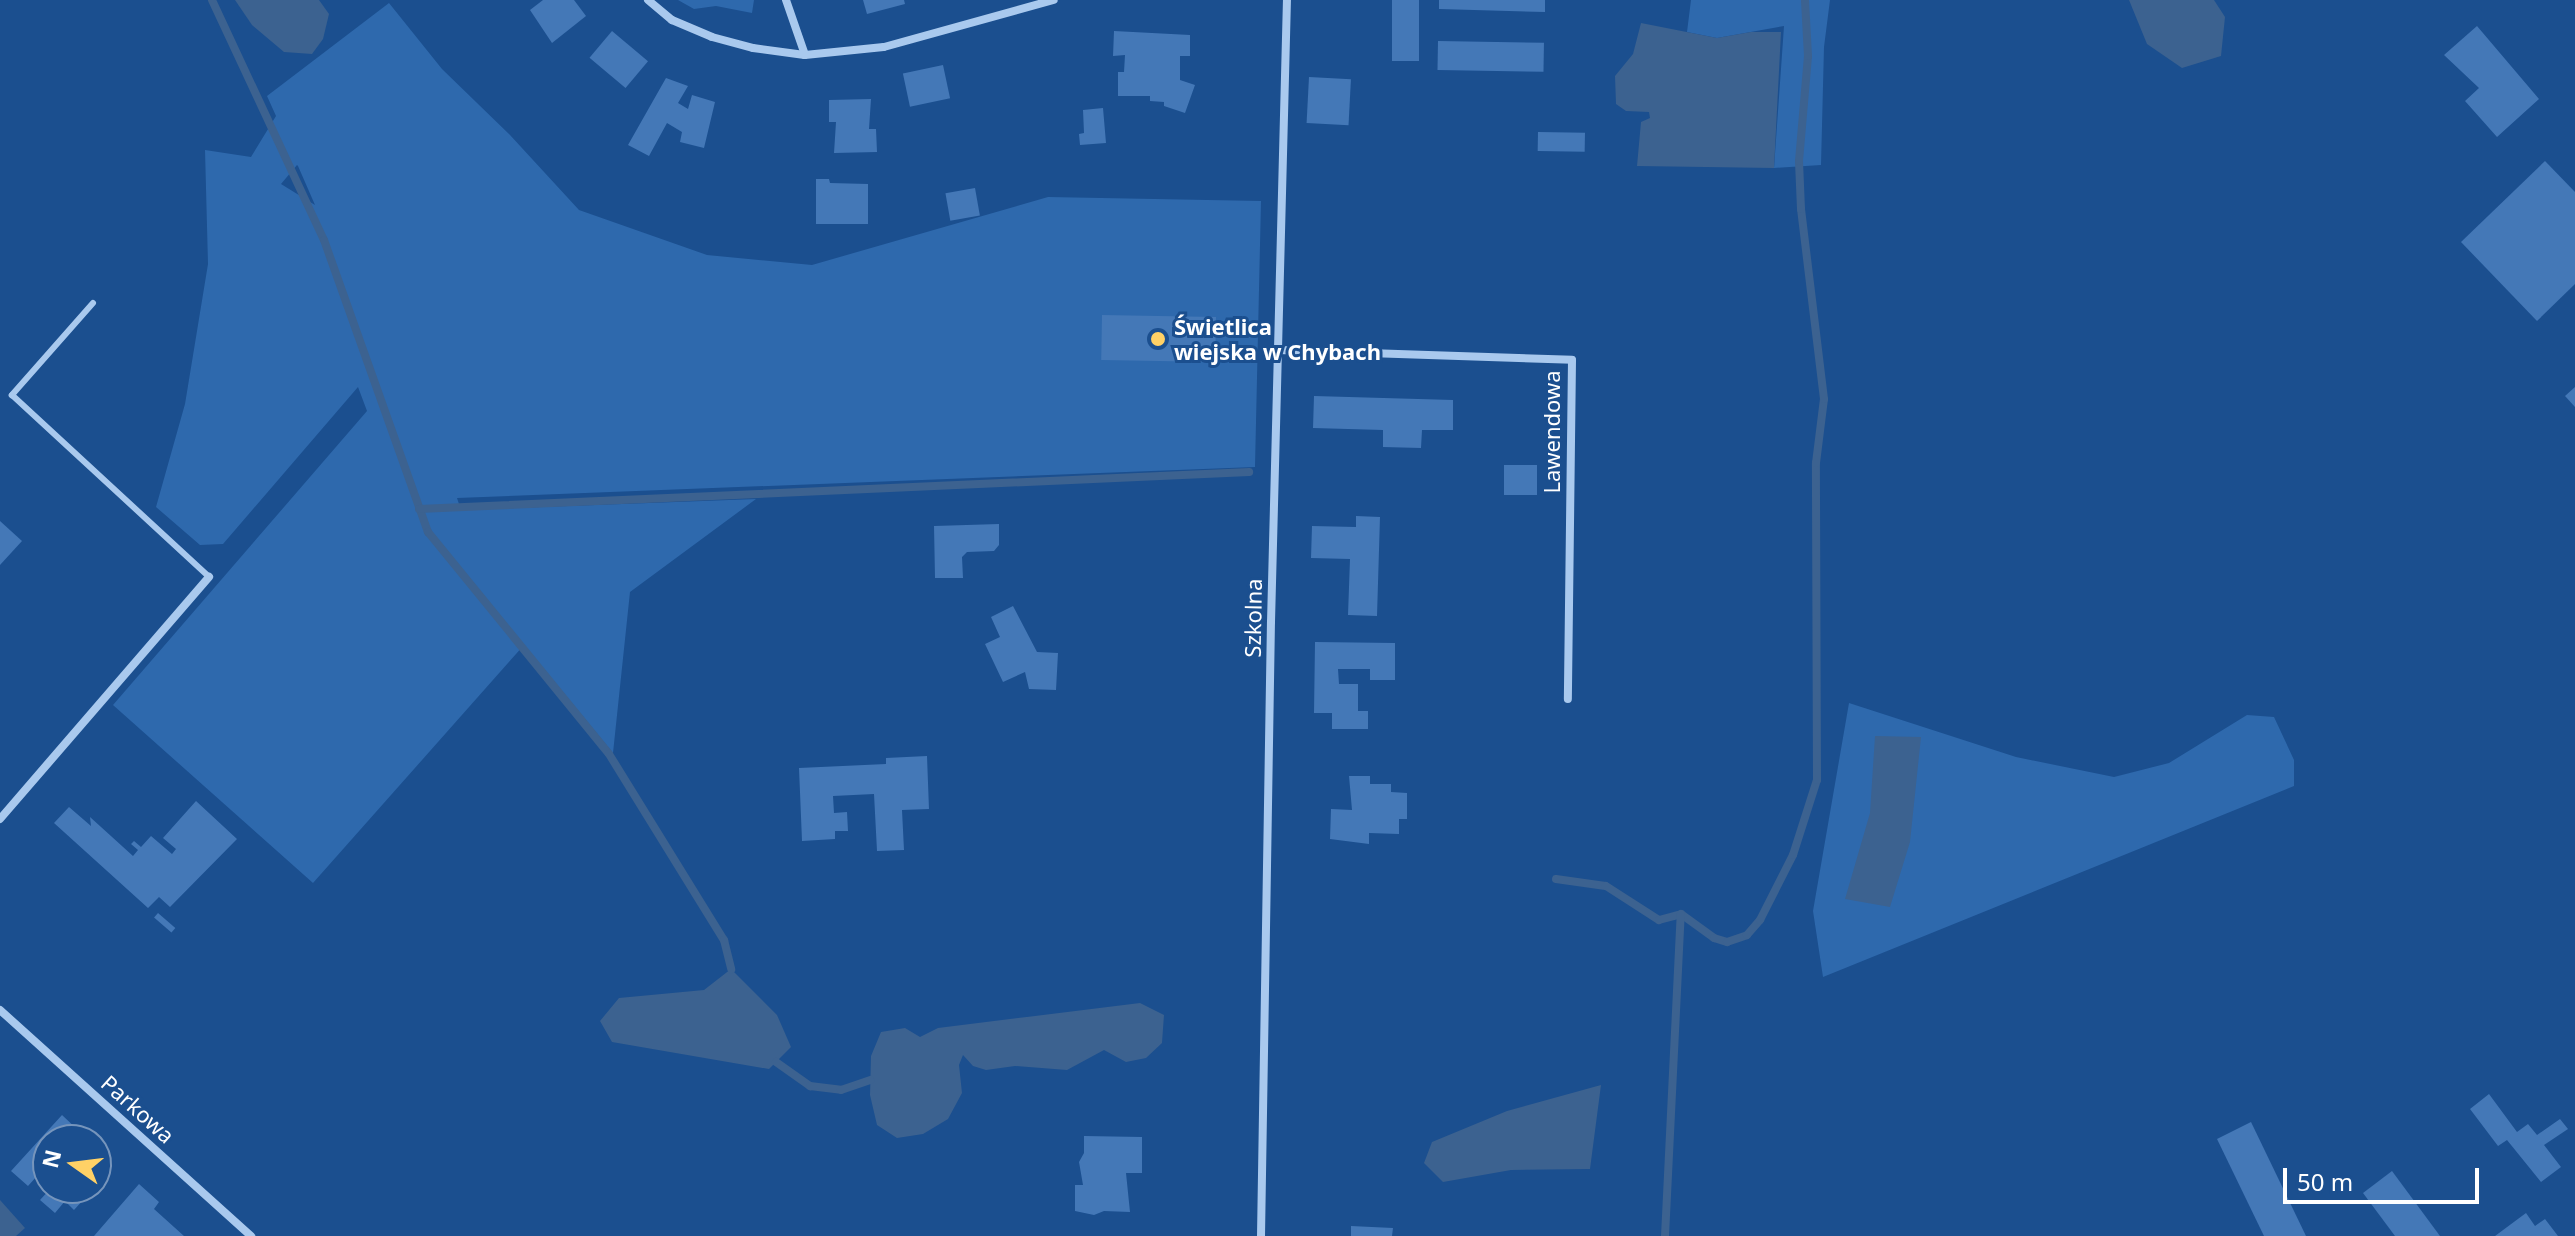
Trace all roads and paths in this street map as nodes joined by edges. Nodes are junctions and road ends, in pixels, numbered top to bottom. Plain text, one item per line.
1 (648, 0) edge
2 (786, 0) edge
3 (1054, 0) edge
4 (1287, 0) edge
5 (805, 55) junction
6 (93, 303) dead end
7 (1278, 350) junction
8 (209, 577) joint
9 (1568, 699) dead end
10 (0, 819) edge
11 (0, 1010) edge
12 (251, 1236) edge
13 (1261, 1236) edge

1 - 5 street
2 - 5 street
3 - 5 street
4 - 7 street, Szkolna
6 - 8 lane
7 - 9 street, Lawendowa
7 - 13 street, Szkolna
8 - 10 street
11 - 12 street, Parkowa

